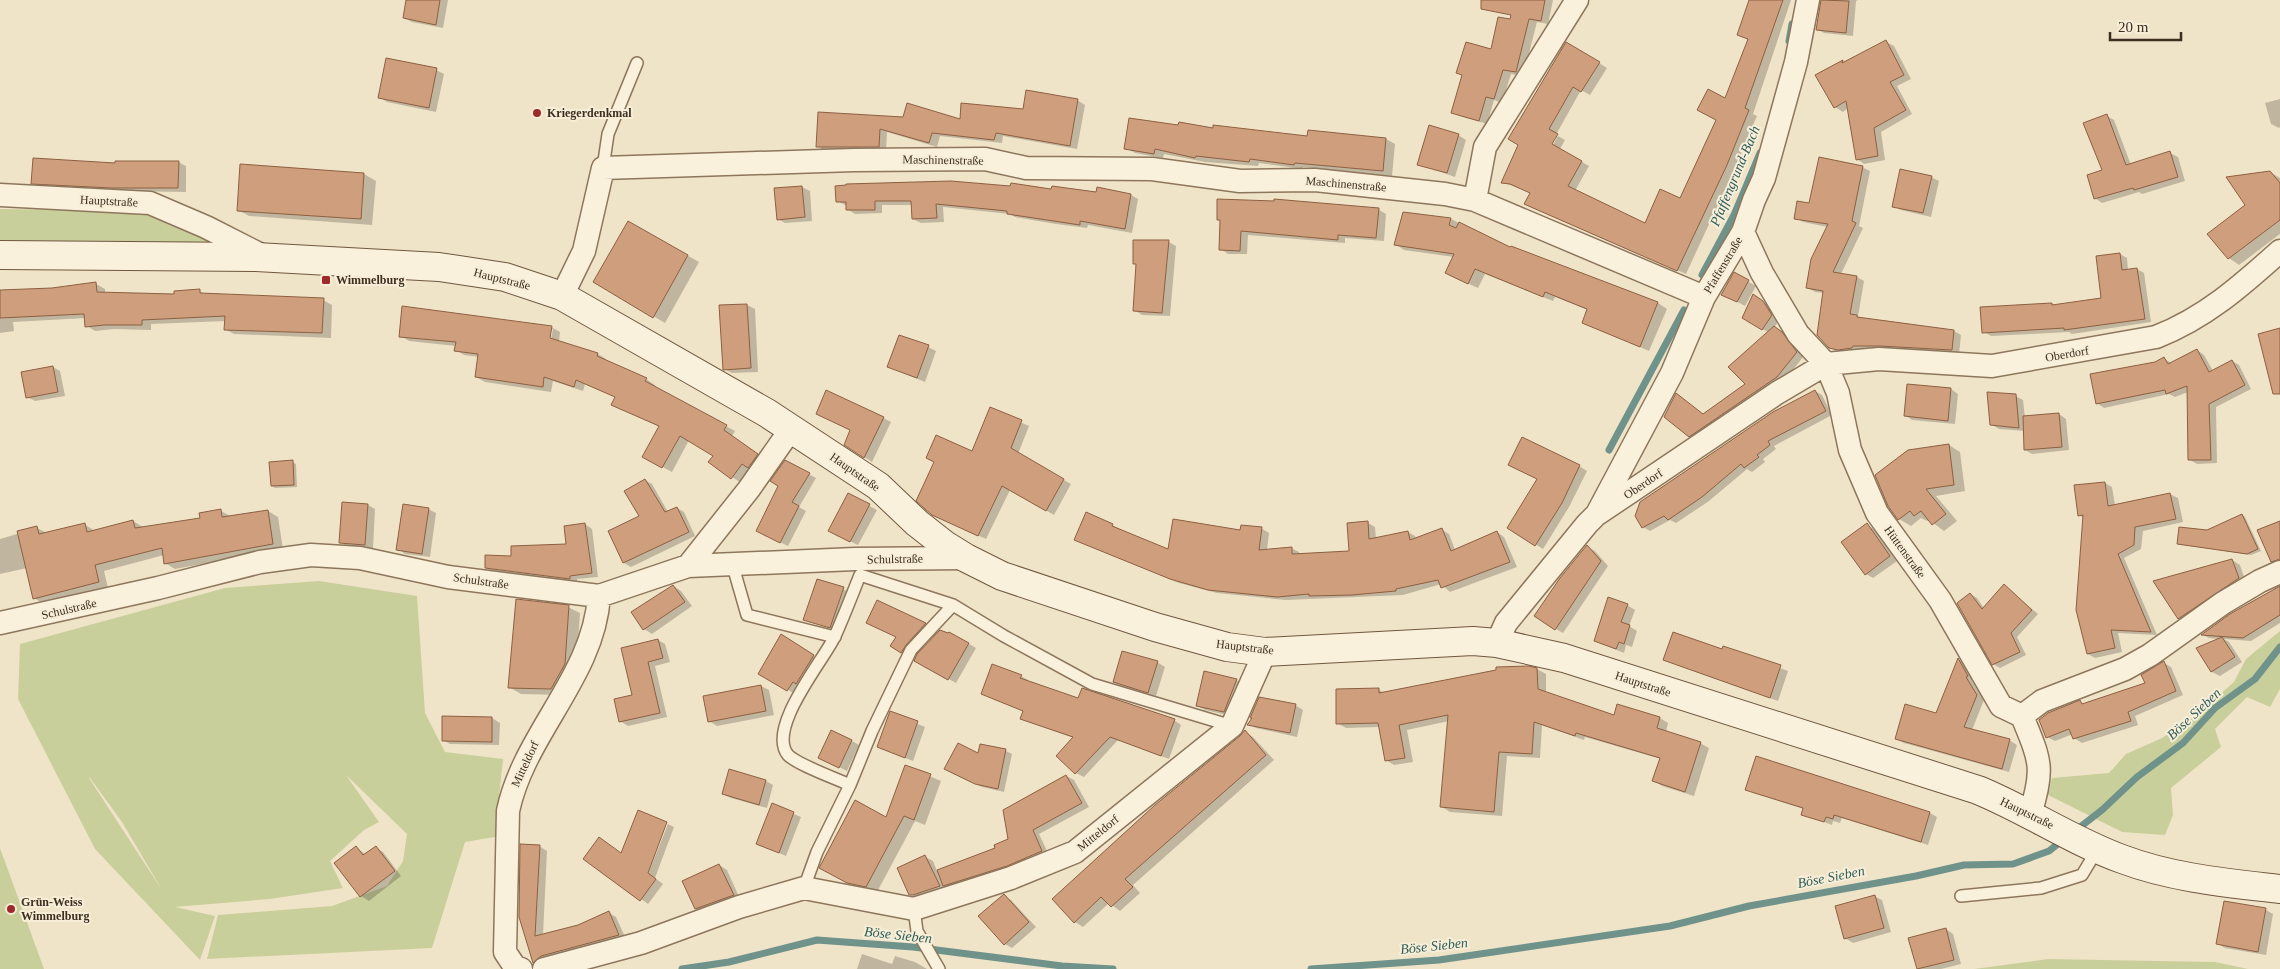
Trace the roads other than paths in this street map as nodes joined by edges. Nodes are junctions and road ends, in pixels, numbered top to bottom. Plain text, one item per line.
1 (1577, 0) edge
2 (1808, 0) edge
3 (637, 63) dead end
4 (603, 168) junction
5 (0, 194) edge
6 (1475, 200) junction
7 (1743, 232) junction
8 (2280, 251) edge
9 (0, 255) edge
10 (266, 258) junction
11 (562, 296) junction
12 (1704, 297) junction
13 (1826, 364) junction
14 (791, 429) junction
15 (1596, 515) junction
16 (966, 558) junction
17 (732, 563) junction
18 (688, 566) junction
19 (2280, 572) edge
20 (599, 596) junction
21 (952, 605) junction
22 (0, 623) edge
23 (835, 637) junction
24 (1498, 643) junction
25 (1265, 652) junction
26 (2022, 716) junction
27 (1232, 726) junction
28 (850, 785) junction
29 (2030, 814) junction
30 (2091, 847) junction
31 (804, 888) junction
32 (2280, 889) edge
33 (1961, 896) dead end
34 (914, 908) junction
35 (521, 969) edge
36 (544, 969) edge
37 (939, 969) edge

1 - 6 street
2 - 7 street, Pfaffenstraße
3 - 4 lane
4 - 6 street, Maschinenstraße
4 - 11 street
5 - 10 street, Hauptstraße
6 - 12 street, Maschinenstraße
7 - 12 street, Pfaffenstraße
7 - 13 street
8 - 13 street, Oberdorf
9 - 10 main road, Hauptstraße
10 - 11 main road, Hauptstraße
11 - 14 main road, Hauptstraße
12 - 15 street, Pfaffenstraße
13 - 15 street, Oberdorf
13 - 26 street, Hüttenstraße
14 - 16 main road, Hauptstraße
14 - 18 street
15 - 24 street, Oberdorf
16 - 17 street, Schulstraße
16 - 25 main road, Hauptstraße
17 - 18 street, Schulstraße
17 - 23 lane
18 - 20 street, Schulstraße
19 - 26 street
20 - 22 street, Schulstraße
20 - 35 street, Mitteldorf
21 - 23 lane
21 - 27 lane
21 - 28 lane
23 - 28 lane
24 - 25 main road, Hauptstraße
24 - 29 main road, Hauptstraße
25 - 27 street, Mitteldorf
26 - 29 street
27 - 34 street, Mitteldorf
28 - 31 lane
29 - 30 main road, Hauptstraße
30 - 32 main road, Hauptstraße
30 - 33 lane
31 - 34 street, Mitteldorf
31 - 36 street, Mitteldorf
34 - 37 lane

